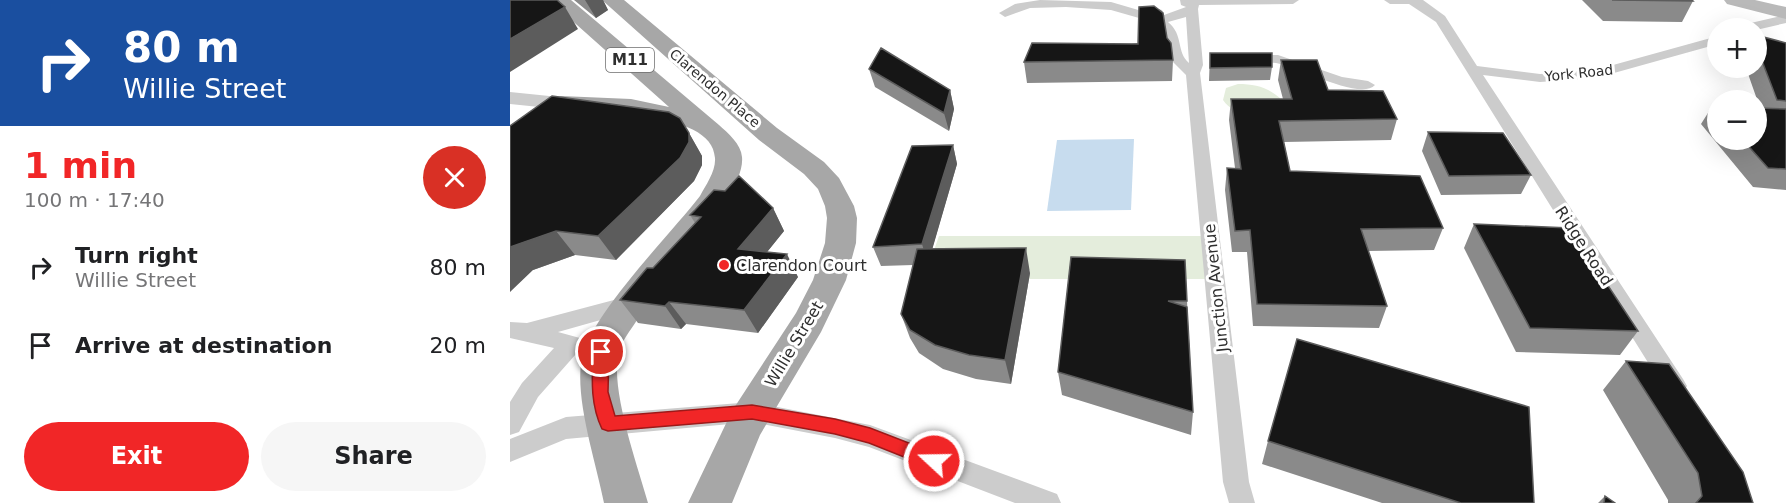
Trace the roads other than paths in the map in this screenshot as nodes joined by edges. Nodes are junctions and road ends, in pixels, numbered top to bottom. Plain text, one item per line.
1 (559, 0) edge
2 (612, 0) edge
3 (1045, 0) edge
4 (1068, 0) edge
5 (1293, 0) edge
6 (1390, 0) edge
7 (1728, 0) edge
8 (1733, 0) edge
9 (1764, 0) edge
10 (1415, 1) edge
11 (1190, 3) edge
12 (1786, 5) edge
13 (1786, 13) edge
14 (1158, 16) junction
15 (1752, 18) edge
16 (1786, 19) edge
17 (1767, 23) edge
18 (1786, 29) edge
19 (1767, 31) edge
20 (1707, 43) edge
21 (1230, 59) edge
22 (1199, 64) junction
23 (1474, 70) junction
24 (1368, 85) dead end
25 (510, 98) edge
26 (559, 103) junction
27 (538, 117) edge
28 (699, 122) junction
29 (820, 174) joint
30 (629, 304) junction
31 (518, 331) edge
32 (585, 348) junction
33 (1688, 406) edge
34 (752, 412) junction
35 (510, 424) edge
36 (608, 424) junction
37 (510, 451) edge
38 (626, 503) edge
39 (710, 503) edge
40 (1048, 503) edge
41 (1242, 503) edge

1 - 28 main road, M11
2 - 29 main road, Clarendon Place
3 - 14 street
4 - 14 street
5 - 11 street
6 - 10 street
7 - 15 main road
8 - 13 main road
9 - 12 main road
10 - 23 street, Ridge Road
11 - 14 street
11 - 22 street, Junction Avenue
14 - 22 street
16 - 17 street
18 - 19 street
20 - 23 street, York Road
21 - 24 street
22 - 41 street, Junction Avenue
23 - 33 street, Ridge Road
25 - 26 street
26 - 27 street
26 - 28 main road
28 - 30 main road, M11
29 - 34 main road, Willie Street
30 - 31 street
30 - 32 main road, M11
31 - 32 street
32 - 35 street
32 - 36 main road, M11
34 - 36 street
34 - 39 main road, Willie Street
34 - 40 street
36 - 37 street
36 - 38 main road, M11

